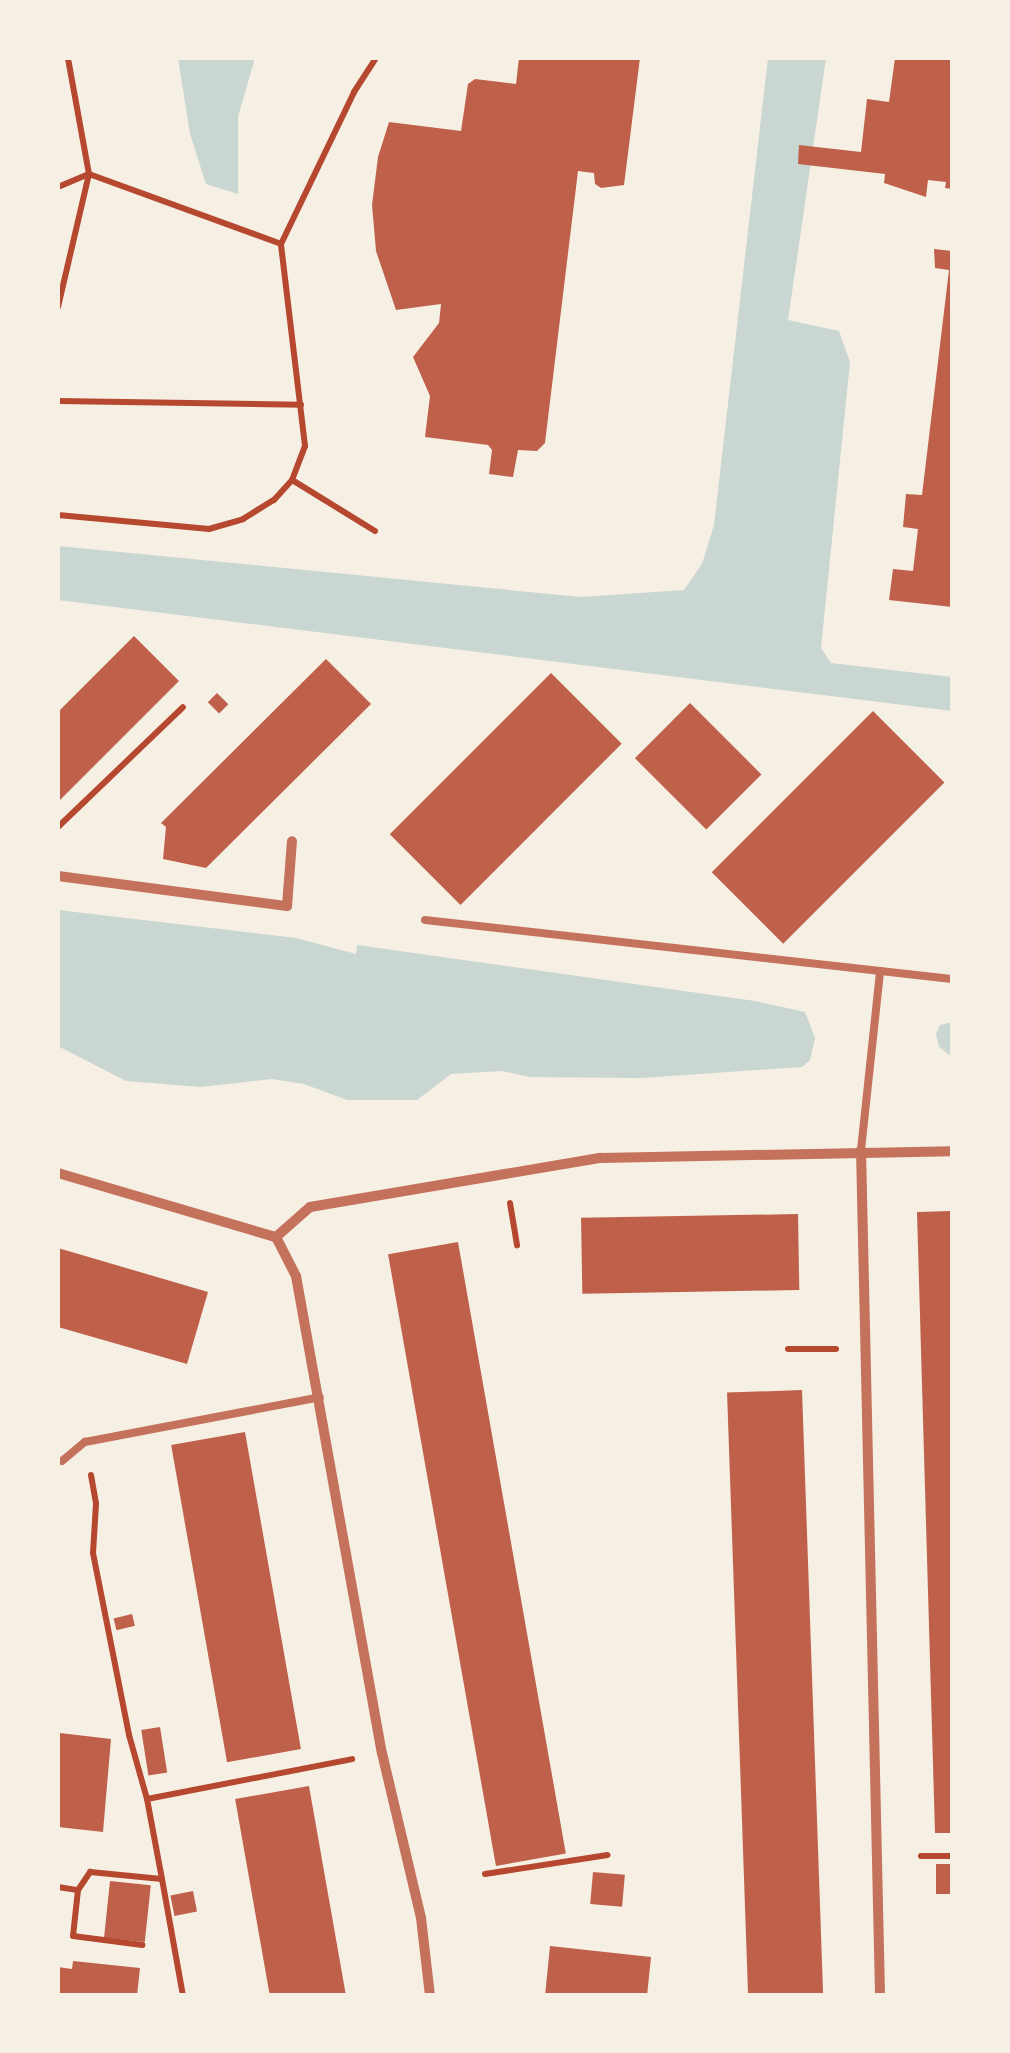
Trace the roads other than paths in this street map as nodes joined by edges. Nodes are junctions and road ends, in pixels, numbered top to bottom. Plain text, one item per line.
1 (292, 841) dead end
2 (58, 876) edge
3 (425, 920) dead end
4 (880, 971) junction
5 (952, 980) edge
6 (860, 1150) junction
7 (952, 1151) edge
8 (58, 1173) edge
9 (276, 1237) junction
10 (320, 1397) junction
11 (62, 1461) dead end
12 (430, 1996) edge
13 (880, 1996) edge

1 - 2 street
3 - 4 lane
4 - 5 lane
4 - 6 lane
6 - 7 street
6 - 9 street
6 - 13 street
8 - 9 street
9 - 10 street
10 - 11 lane
10 - 12 street

